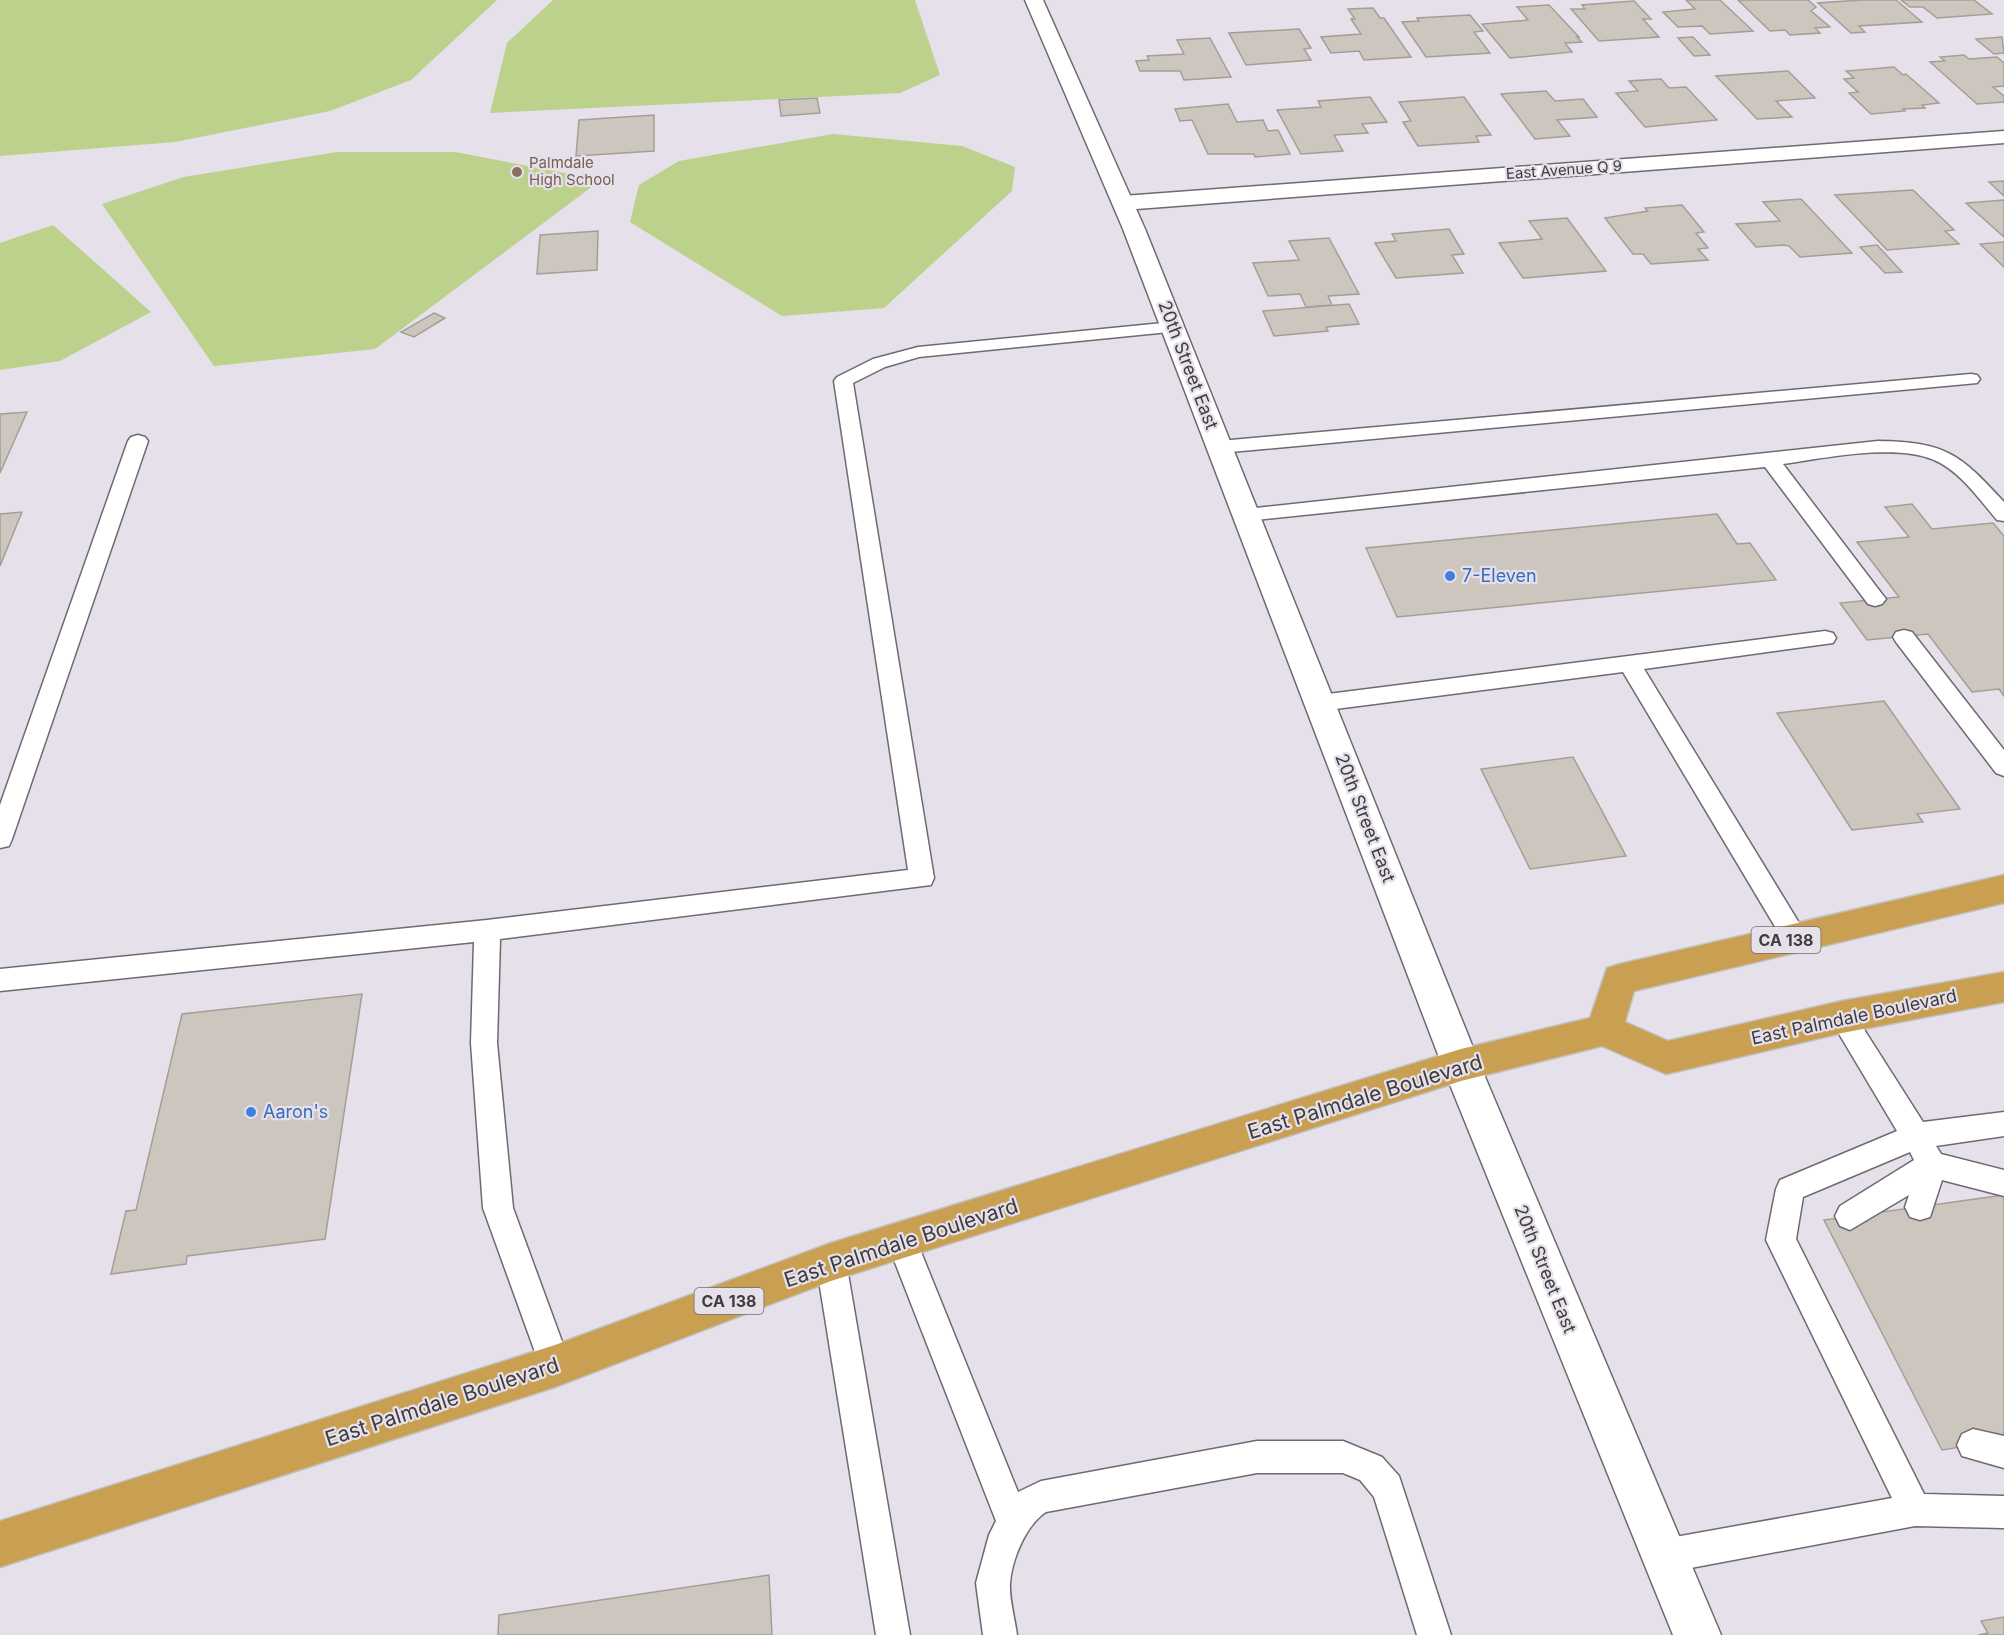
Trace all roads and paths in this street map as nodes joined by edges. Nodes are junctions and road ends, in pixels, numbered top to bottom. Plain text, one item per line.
1 (1034, 0) edge
2 (2004, 137) edge
3 (1123, 203) junction
4 (1173, 327) junction
5 (1971, 380) dead end
6 (138, 441) dead end
7 (1220, 447) junction
8 (1770, 460) junction
9 (1246, 515) junction
10 (2004, 515) edge
11 (1875, 599) dead end
12 (1904, 637) dead end
13 (1825, 638) dead end
14 (1629, 663) junction
15 (1320, 703) junction
16 (2004, 766) edge
17 (0, 839) edge
18 (2004, 889) edge
19 (487, 930) junction
20 (1795, 938) junction
21 (0, 980) edge
22 (2004, 987) edge
23 (1842, 1017) junction
24 (1604, 1030) junction
25 (1461, 1065) junction
26 (2004, 1124) edge
27 (1916, 1136) junction
28 (1932, 1165) junction
29 (2004, 1183) edge
30 (1920, 1207) dead end
31 (1850, 1216) dead end
32 (902, 1242) junction
33 (831, 1262) junction
34 (555, 1366) junction
35 (1973, 1445) dead end
36 (2004, 1452) edge
37 (1915, 1510) junction
38 (2004, 1512) edge
39 (1014, 1524) junction
40 (0, 1544) edge
41 (1664, 1556) junction
42 (893, 1635) edge
43 (1000, 1635) edge
44 (1434, 1635) edge
45 (1697, 1635) edge

1 - 3 street, 20th Street East
2 - 3 street, East Avenue Q 9
3 - 4 street, 20th Street East
4 - 7 street, 20th Street East
4 - 19 lane
5 - 7 lane
6 - 17 lane
7 - 9 street, 20th Street East
8 - 9 lane
8 - 10 lane
8 - 11 lane
9 - 15 street, 20th Street East
12 - 16 lane
13 - 14 lane
14 - 15 lane
14 - 20 lane
15 - 25 street, 20th Street East
18 - 20 highway, CA 138
19 - 21 lane
19 - 34 lane
20 - 24 highway, CA 138
22 - 23 highway, East Palmdale Boulevard
23 - 24 highway, East Palmdale Boulevard
23 - 27 lane
24 - 25 highway, East Palmdale Boulevard / CA 138
25 - 32 highway, East Palmdale Boulevard / CA 138
25 - 41 street, 20th Street East
26 - 27 lane
27 - 28 lane
27 - 37 lane
28 - 29 lane
28 - 30 lane
28 - 31 lane
32 - 33 highway, East Palmdale Boulevard / CA 138
32 - 39 lane
33 - 34 highway, East Palmdale Boulevard / CA 138
33 - 42 lane
34 - 40 highway, East Palmdale Boulevard / CA 138
35 - 36 lane
37 - 38 lane
37 - 41 lane
39 - 43 lane
39 - 44 lane
41 - 45 street, 20th Street East

